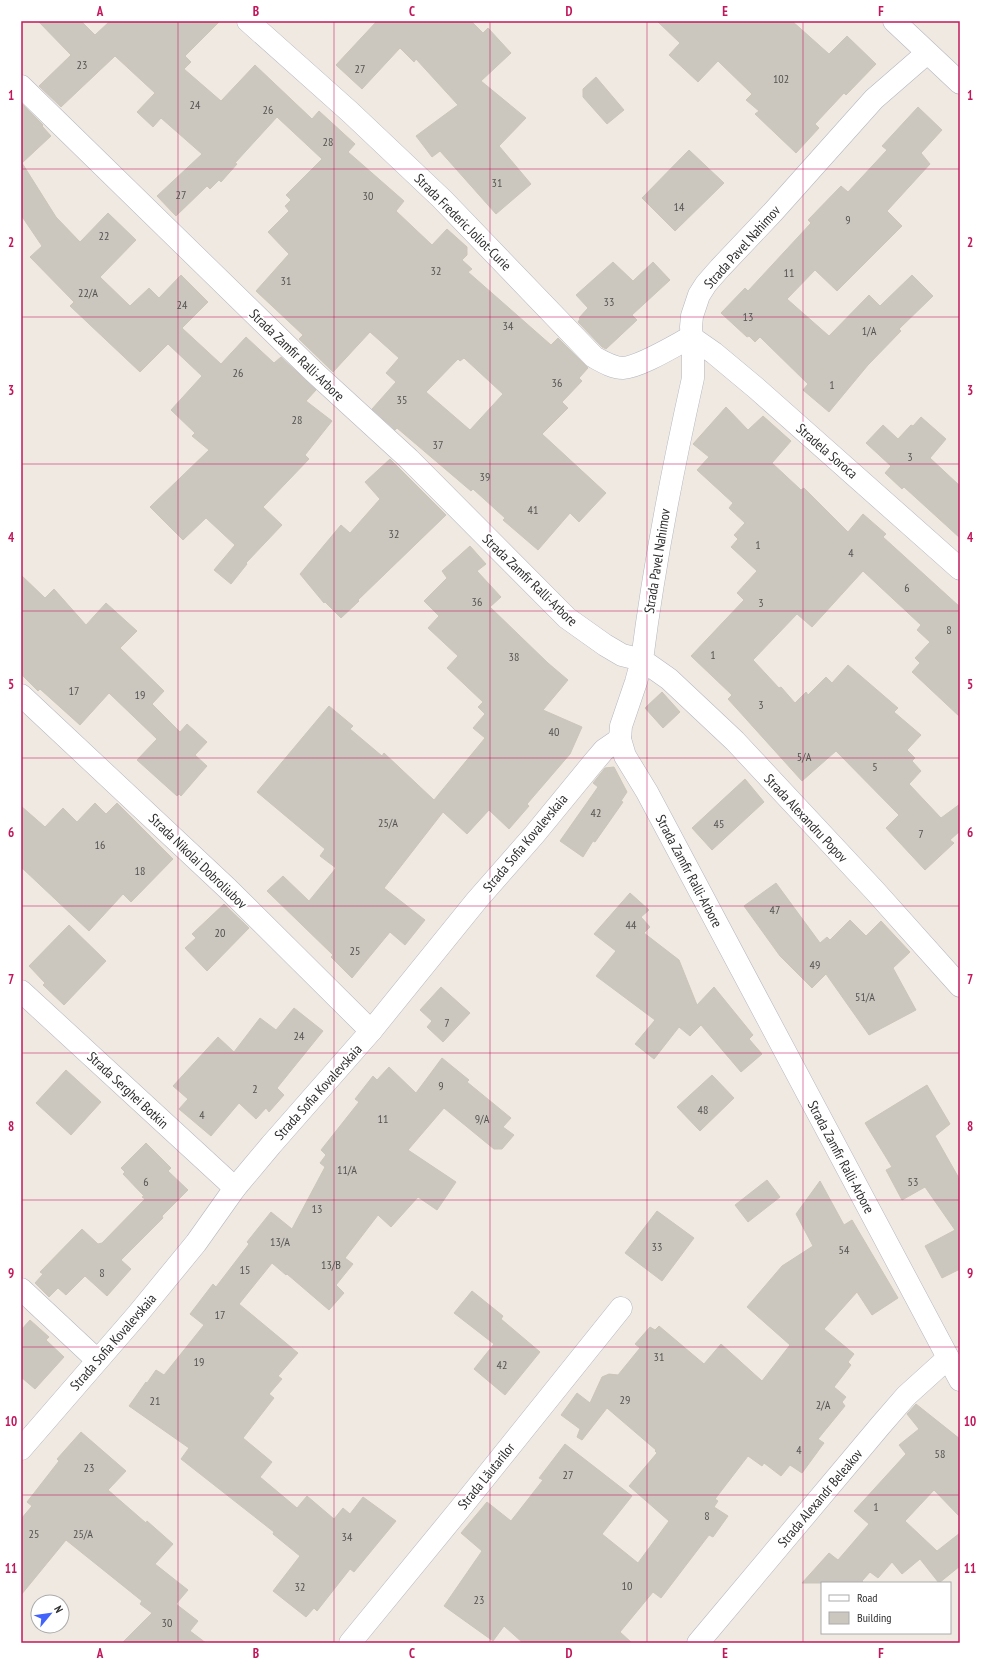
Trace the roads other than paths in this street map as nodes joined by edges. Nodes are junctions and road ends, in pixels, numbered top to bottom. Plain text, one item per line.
1 (248, 21) edge
2 (894, 21) edge
3 (927, 53) junction
4 (960, 83) edge
5 (21, 86) edge
6 (691, 337) junction
7 (960, 569) edge
8 (642, 660) junction
9 (21, 695) edge
10 (620, 739) junction
11 (960, 986) edge
12 (21, 991) edge
13 (371, 1031) junction
14 (235, 1188) junction
15 (21, 1288) edge
16 (621, 1308) dead end
17 (948, 1358) junction
18 (97, 1360) junction
19 (960, 1380) edge
20 (21, 1449) edge
21 (350, 1643) edge
22 (698, 1643) edge

1 - 6 street, Strada Frederic Joliot-Curie
2 - 3 street
3 - 4 street
3 - 6 street, Strada Pavel Nahimov
5 - 8 street, Strada Zamfir Ralli-Arbore
6 - 7 street, Stradela Sorocа
6 - 8 street, Strada Pavel Nahimov
8 - 10 street, Strada Zamfir Ralli-Arbore
8 - 11 street, Strada Alexandru Popov
9 - 13 street, Strada Nikolai Dobroliubov
10 - 13 street, Strada Sofia Kovalevskaia
10 - 17 street, Strada Zamfir Ralli-Arbore
12 - 14 street, Strada Serghei Botkin
13 - 14 street, Strada Sofia Kovalevskaia
14 - 18 street, Strada Sofia Kovalevskaia
15 - 18 street
16 - 21 street, Strada Lăutarilor
17 - 19 street, Strada Zamfir Ralli-Arbore
17 - 22 street, Strada Alexandr Beleakov
18 - 20 street, Strada Sofia Kovalevskaia

